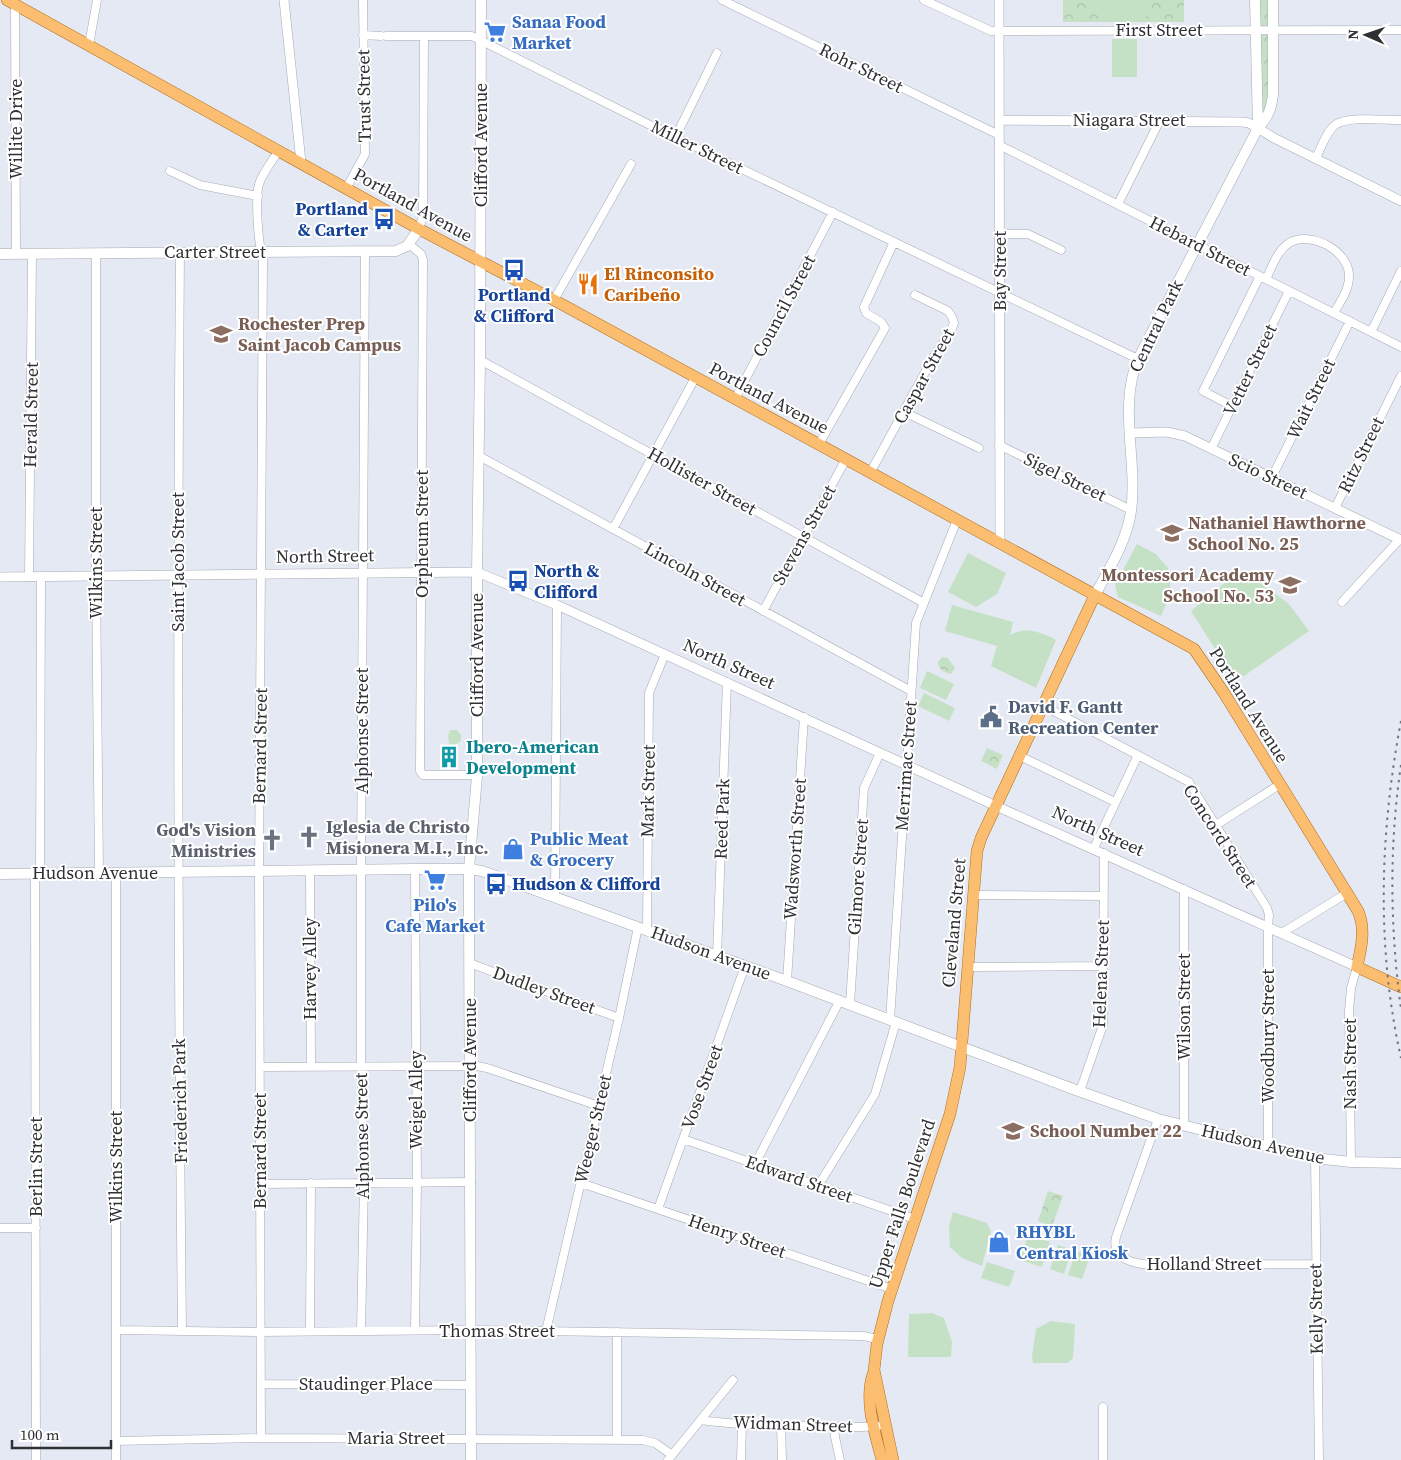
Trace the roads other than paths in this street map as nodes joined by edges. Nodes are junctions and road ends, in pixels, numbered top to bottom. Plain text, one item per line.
1 (96, 0) edge
2 (284, 0) edge
3 (363, 0) edge
4 (481, 0) edge
5 (722, 0) edge
6 (924, 0) edge
7 (999, 0) edge
8 (1255, 0) edge
9 (1274, 0) edge
10 (11, 2) edge
11 (999, 30) junction
12 (1255, 30) junction
13 (1273, 30) junction
14 (1401, 30) edge
15 (364, 35) junction
16 (424, 36) junction
17 (481, 41) junction
18 (89, 45) junction
19 (717, 53) dead end
20 (999, 120) junction
21 (1160, 120) junction
22 (1401, 120) edge
23 (1258, 128) junction
24 (999, 135) junction
25 (676, 136) junction
26 (999, 146) junction
27 (279, 150) junction
28 (1316, 158) junction
29 (301, 162) junction
30 (631, 164) dead end
31 (170, 172) dead end
32 (347, 187) junction
33 (258, 196) junction
34 (1401, 201) edge
35 (1118, 204) junction
36 (833, 212) junction
37 (419, 229) junction
38 (1000, 234) junction
39 (894, 242) junction
40 (409, 244) junction
41 (1197, 245) junction
42 (1061, 250) dead end
43 (261, 251) junction
44 (180, 252) junction
45 (365, 252) junction
46 (96, 253) junction
47 (0, 254) edge
48 (16, 254) junction
49 (32, 254) junction
50 (480, 262) junction
51 (1401, 271) edge
52 (1263, 278) junction
53 (1289, 291) junction
54 (1000, 293) junction
55 (915, 295) dead end
56 (554, 300) junction
57 (1334, 313) junction
58 (1350, 321) junction
59 (1371, 332) junction
60 (1401, 347) edge
61 (1138, 359) junction
62 (480, 360) junction
63 (1401, 376) edge
64 (695, 378) junction
65 (735, 399) junction
66 (1232, 406) junction
67 (904, 412) junction
68 (1130, 433) junction
69 (819, 444) junction
70 (999, 445) junction
71 (979, 448) dead end
72 (1211, 449) junction
73 (654, 455) junction
74 (479, 456) junction
75 (846, 459) junction
76 (870, 473) junction
77 (1272, 477) junction
78 (1335, 508) junction
79 (1131, 510) junction
80 (957, 520) junction
81 (613, 529) junction
82 (804, 537) junction
83 (1400, 540) edge
84 (1000, 542) junction
85 (477, 572) junction
86 (363, 573) junction
87 (422, 573) junction
88 (262, 575) junction
89 (177, 576) junction
90 (0, 577) edge
91 (29, 577) junction
92 (41, 577) junction
93 (96, 577) junction
94 (1095, 595) junction
95 (1342, 602) dead end
96 (924, 603) junction
97 (557, 605) junction
98 (763, 611) junction
99 (665, 654) junction
100 (727, 682) junction
101 (911, 691) junction
102 (1044, 706) junction
103 (804, 717) junction
104 (880, 753) junction
105 (1138, 755) junction
106 (1020, 756) junction
107 (906, 764) junction
108 (477, 775) junction
109 (1279, 785) junction
110 (1115, 802) junction
111 (996, 806) junction
112 (1216, 825) junction
113 (1094, 848) junction
114 (1104, 853) junction
115 (415, 869) junction
116 (469, 869) junction
117 (361, 870) junction
118 (310, 871) junction
119 (259, 872) junction
120 (99, 873) junction
121 (116, 873) junction
122 (178, 873) junction
123 (0, 874) edge
124 (38, 874) junction
125 (1184, 889) junction
126 (1347, 893) junction
127 (974, 895) junction
128 (1103, 896) junction
129 (555, 897) junction
130 (1268, 927) junction
131 (642, 929) junction
132 (1282, 933) junction
133 (717, 956) junction
134 (469, 963) junction
135 (745, 966) junction
136 (1103, 966) junction
137 (969, 967) junction
138 (1357, 967) junction
139 (787, 981) junction
140 (1401, 987) edge
141 (840, 1000) junction
142 (850, 1004) junction
143 (619, 1018) junction
144 (893, 1021) junction
145 (962, 1047) junction
146 (416, 1065) junction
147 (470, 1065) junction
148 (311, 1066) junction
149 (361, 1066) junction
150 (260, 1067) junction
151 (1080, 1091) junction
152 (599, 1106) junction
153 (1158, 1119) junction
154 (1184, 1125) junction
155 (683, 1139) junction
156 (1268, 1146) junction
157 (1315, 1158) junction
158 (1350, 1162) junction
159 (1401, 1163) edge
160 (755, 1164) junction
161 (417, 1182) junction
162 (470, 1182) junction
163 (311, 1183) junction
164 (364, 1183) junction
165 (581, 1183) junction
166 (260, 1184) junction
167 (818, 1186) junction
168 (658, 1209) junction
169 (915, 1219) junction
170 (0, 1228) edge
171 (36, 1228) junction
172 (1316, 1264) junction
173 (892, 1289) junction
174 (116, 1330) junction
175 (182, 1330) junction
176 (415, 1330) junction
177 (471, 1330) junction
178 (310, 1331) junction
179 (361, 1331) junction
180 (546, 1331) junction
181 (260, 1332) junction
182 (617, 1332) junction
183 (878, 1339) junction
184 (733, 1380) dead end
185 (261, 1384) junction
186 (471, 1385) junction
187 (1103, 1407) dead end
188 (702, 1418) junction
189 (742, 1424) junction
190 (781, 1425) junction
191 (879, 1425) junction
192 (834, 1426) junction
193 (261, 1438) junction
194 (471, 1438) junction
195 (617, 1440) junction
196 (116, 1441) junction
197 (670, 1457) edge
198 (36, 1460) edge
199 (116, 1460) edge
200 (472, 1460) edge
201 (741, 1460) edge
202 (782, 1460) edge
203 (840, 1460) edge
204 (882, 1460) edge
205 (894, 1460) edge
206 (1103, 1460) edge
207 (1319, 1460) edge

1 - 18 street
2 - 29 street
3 - 15 street, Trust Street
4 - 17 main road, Clifford Avenue
5 - 24 street, Rohr Street
6 - 11 street, First Street
7 - 11 street, Bay Street
8 - 12 main road, Central Park
9 - 13 main road, Central Park
10 - 18 main road, Portland Avenue
10 - 48 street, Willite Drive
11 - 12 street, First Street
11 - 20 street, Bay Street
12 - 13 street, First Street
12 - 23 main road, Central Park
13 - 14 street, First Street
13 - 23 main road, Central Park
15 - 16 street, Miller Street
15 - 32 street, Trust Street
16 - 17 street, Miller Street
16 - 37 street
17 - 25 street, Miller Street
17 - 50 main road, Clifford Avenue
18 - 27 main road, Portland Avenue
19 - 25 street
20 - 21 street, Niagara Street
20 - 24 street, Bay Street
21 - 23 street, Niagara Street
21 - 35 street
22 - 28 street
23 - 28 street, Niagara Street
23 - 41 main road, Central Park
24 - 26 street, Bay Street
25 - 36 street, Miller Street
26 - 35 street, Hebard Street
26 - 38 street, Bay Street
27 - 29 main road, Portland Avenue
27 - 33 street, Bernard Street
28 - 34 street, Niagara Street
29 - 32 main road, Portland Avenue
30 - 56 street
31 - 33 street
32 - 37 main road, Portland Avenue
33 - 43 street, Bernard Street
35 - 41 street, Hebard Street
36 - 39 street, Miller Street
36 - 65 street, Council Street
37 - 40 main road
37 - 50 main road, Portland Avenue
38 - 42 street
38 - 54 street, Bay Street
39 - 54 street, Miller Street
39 - 69 street
40 - 45 main road, Carter Street
40 - 87 street, Orpheum Street
41 - 52 street, Hebard Street
41 - 61 main road, Central Park
43 - 44 main road, Carter Street
43 - 45 main road, Carter Street
43 - 88 street, Bernard Street
44 - 46 main road, Carter Street
44 - 89 street, Saint Jacob Street
45 - 86 street, Alphonse Street
46 - 49 main road, Carter Street
46 - 93 street, Wilkins Street
47 - 48 main road, Carter Street
48 - 49 main road, Carter Street
49 - 91 street, Herald Street
50 - 56 main road, Portland Avenue
50 - 62 main road, Clifford Avenue
51 - 59 street
52 - 53 street, Hebard Street
52 - 57 street
52 - 66 street
53 - 57 street, Hebard Street
53 - 66 street, Vetter Street
54 - 61 street, Miller Street
54 - 70 street, Bay Street
55 - 67 street, Caspar Street
56 - 64 main road, Portland Avenue
57 - 58 street, Hebard Street
58 - 59 street, Hebard Street
58 - 77 street, Wait Street
59 - 60 street, Hebard Street
61 - 68 main road, Central Park
62 - 73 street, Hollister Street
62 - 74 main road, Clifford Avenue
63 - 78 street, Ritz Street
64 - 65 main road, Portland Avenue
64 - 73 street
65 - 69 main road, Portland Avenue
66 - 72 street, Vetter Street
67 - 71 street
67 - 76 street, Caspar Street
68 - 72 street, Scio Street
68 - 79 main road, Central Park
69 - 75 main road, Portland Avenue
70 - 79 street, Sigel Street
70 - 84 street, Bay Street
72 - 77 street, Scio Street
73 - 81 street
73 - 82 street, Hollister Street
74 - 81 street, Lincoln Street
74 - 85 main road, Clifford Avenue
75 - 76 main road, Portland Avenue
75 - 82 street, Stevens Street
76 - 80 main road, Portland Avenue
77 - 78 street, Scio Street
78 - 83 street, Scio Street
79 - 94 main road, Central Park
80 - 84 main road, Portland Avenue
80 - 96 street, Merrimac Street
81 - 98 street, Lincoln Street
82 - 96 street, Hollister Street
82 - 98 street, Stevens Street
83 - 95 street
84 - 94 main road, Portland Avenue
85 - 87 street, North Street
85 - 97 street, North Street
85 - 108 main road, Clifford Avenue
86 - 87 street, North Street
86 - 88 street, North Street
86 - 117 street, Alphonse Street
87 - 108 street, Orpheum Street
88 - 89 street, North Street
88 - 119 street, Bernard Street
89 - 93 street, North Street
89 - 122 street, Saint Jacob Street
90 - 91 street, North Street
91 - 92 street, North Street
92 - 93 street, North Street
92 - 124 street
93 - 120 street, Wilkins Street
94 - 102 main road, Cleveland Street
94 - 109 main road, Portland Avenue
96 - 101 street, Merrimac Street
97 - 99 street, North Street
97 - 129 street
98 - 101 street, Lincoln Street
99 - 100 street, North Street
99 - 131 street, Mark Street
100 - 103 street, North Street
100 - 133 street, Reed Park
101 - 107 street, Merrimac Street
102 - 105 street, Concord Street
102 - 106 main road, Cleveland Street
103 - 104 street, North Street
103 - 139 street, Wadsworth Street
104 - 107 street, North Street
104 - 142 street, Gilmore Street
105 - 110 street
105 - 112 street, Concord Street
106 - 110 street
106 - 111 main road, Cleveland Street
107 - 111 street, North Street
107 - 144 street, Merrimac Street
108 - 116 main road, Clifford Avenue
109 - 112 street
109 - 126 main road, Portland Avenue
110 - 113 street
111 - 113 street, North Street
111 - 127 main road, Cleveland Street
112 - 130 street, Concord Street
113 - 114 street, North Street
114 - 125 street, North Street
114 - 128 street, Helena Street
115 - 116 main road, Hudson Avenue
115 - 117 main road, Hudson Avenue
115 - 146 street, Weigel Alley
116 - 129 main road, Hudson Avenue
116 - 134 main road, Clifford Avenue
117 - 118 main road, Hudson Avenue
117 - 149 street, Alphonse Street
118 - 119 main road, Hudson Avenue
118 - 148 street, Harvey Alley
119 - 122 main road, Hudson Avenue
119 - 150 street, Bernard Street
120 - 121 main road, Hudson Avenue
120 - 124 main road, Hudson Avenue
121 - 122 main road, Hudson Avenue
121 - 174 street, Wilkins Street
122 - 175 street, Friederich Park
123 - 124 main road, Hudson Avenue
124 - 171 street, Berlin Street
125 - 130 street, North Street
125 - 154 street, Wilson Street
126 - 132 street
126 - 138 main road, Portland Avenue
127 - 128 street
127 - 137 main road, Cleveland Street
128 - 136 street, Helena Street
129 - 131 main road, Hudson Avenue
130 - 132 street, North Street
130 - 156 street, Woodbury Street
131 - 133 main road, Hudson Avenue
131 - 143 street, Weeger Street
132 - 138 street, North Street
133 - 135 main road, Hudson Avenue
134 - 143 street, Dudley Street
134 - 147 main road, Clifford Avenue
135 - 139 main road, Hudson Avenue
135 - 155 street, Vose Street
136 - 137 street
136 - 151 street, Helena Street
137 - 145 main road, Cleveland Street
138 - 140 main road, North Street
138 - 158 street, Nash Street
139 - 141 main road, Hudson Avenue
141 - 142 main road, Hudson Avenue
141 - 160 street
142 - 144 main road, Hudson Avenue
143 - 152 street, Weeger Street
144 - 145 main road, Hudson Avenue
144 - 167 street, Merrimac Street
145 - 151 main road, Hudson Avenue
145 - 169 main road, Upper Falls Boulevard
146 - 147 street
146 - 149 street
146 - 161 street, Weigel Alley
147 - 152 street
147 - 162 main road, Clifford Avenue
148 - 149 street
148 - 150 street
149 - 164 street, Alphonse Street
150 - 166 street, Bernard Street
151 - 153 main road, Hudson Avenue
152 - 165 street, Weeger Street
153 - 154 main road, Hudson Avenue
153 - 172 street, Holland Street
154 - 156 main road, Hudson Avenue
155 - 160 street, Edward Street
155 - 168 street, Vose Street
156 - 157 main road, Hudson Avenue
157 - 158 main road, Hudson Avenue
157 - 172 street, Kelly Street
158 - 159 main road, Hudson Avenue
160 - 167 street, Edward Street
161 - 162 street
161 - 164 street
161 - 176 street, Weigel Alley
162 - 177 main road, Clifford Avenue
163 - 164 street
163 - 166 street
163 - 178 street
164 - 179 street, Alphonse Street
165 - 168 street, Henry Street
165 - 180 street, Weeger Street
166 - 181 street, Bernard Street
167 - 169 street, Edward Street
168 - 173 street, Henry Street
169 - 173 main road, Upper Falls Boulevard
170 - 171 street
171 - 198 street, Berlin Street
172 - 207 street, Kelly Street
173 - 183 main road, Upper Falls Boulevard
174 - 175 street, Thomas Street
174 - 196 street, Wilkins Street
175 - 181 street, Thomas Street
176 - 177 street, Thomas Street
176 - 179 street, Thomas Street
177 - 180 street, Thomas Street
177 - 186 main road, Clifford Avenue
178 - 179 street, Thomas Street
178 - 181 street, Thomas Street
180 - 182 street, Thomas Street
181 - 185 street, Bernard Street
182 - 183 street, Thomas Street
182 - 195 street
183 - 191 main road, Upper Falls Boulevard
184 - 188 street
185 - 186 street, Staudinger Place
185 - 193 street, Bernard Street
186 - 194 main road, Clifford Avenue
187 - 206 street
188 - 189 street, Widman Street
188 - 197 street
189 - 190 street, Widman Street
189 - 201 street
190 - 192 street, Widman Street
190 - 202 street
191 - 192 street, Widman Street
191 - 204 main road, Upper Falls Boulevard
191 - 205 main road, Upper Falls Boulevard
192 - 203 street
193 - 194 street, Maria Street
193 - 196 street, Maria Street
194 - 195 street, Maria Street
194 - 200 main road, Clifford Avenue
195 - 197 street, Maria Street
196 - 199 street, Wilkins Street

